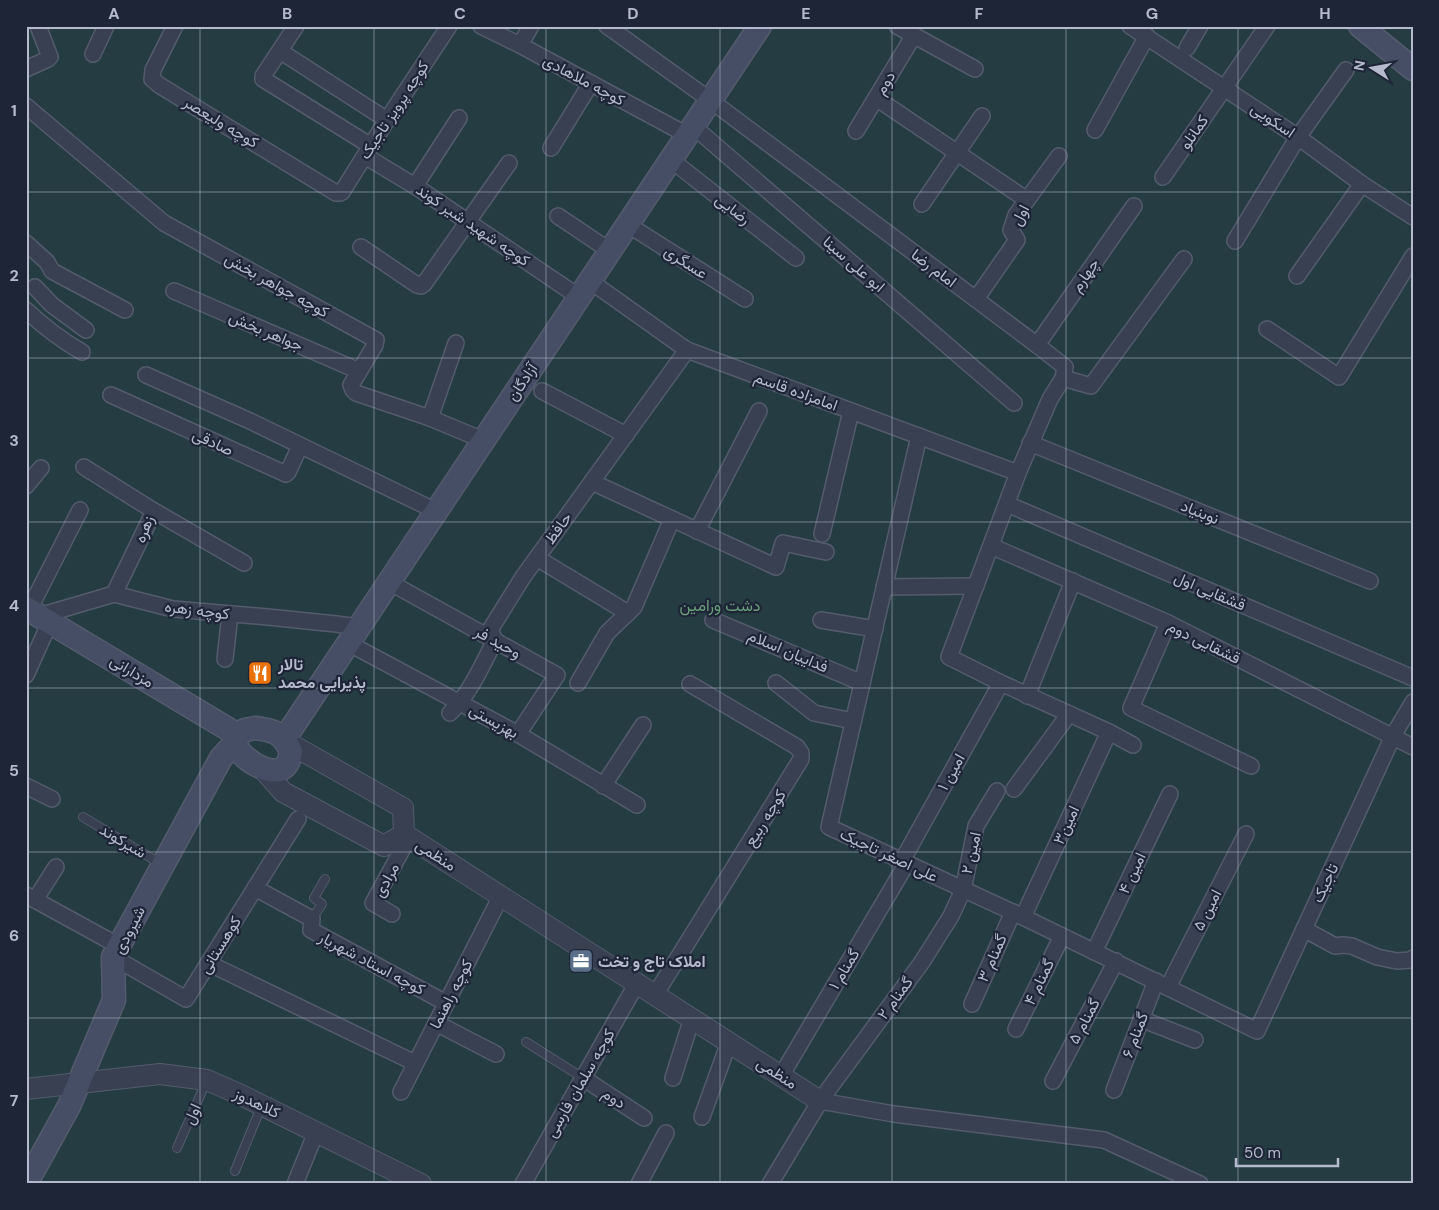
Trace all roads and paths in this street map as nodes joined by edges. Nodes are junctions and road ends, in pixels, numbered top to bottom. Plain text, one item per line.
1 (38, 26) edge
2 (106, 26) edge
3 (175, 26) edge
4 (296, 26) edge
5 (449, 26) edge
6 (481, 26) edge
7 (531, 26) edge
8 (607, 26) edge
9 (760, 26) edge
10 (897, 26) edge
11 (1130, 26) edge
12 (1200, 26) edge
13 (1267, 26) edge
14 (1360, 26) edge
15 (914, 35) junction
16 (1147, 36) junction
17 (520, 45) junction
18 (1187, 48) dead end
19 (280, 52) junction
20 (93, 54) dead end
21 (975, 69) dead end
22 (1413, 69) edge
23 (26, 70) edge
24 (1346, 70) dead end
25 (591, 83) junction
26 (1225, 88) junction
27 (876, 98) junction
28 (710, 100) junction
29 (26, 106) edge
30 (982, 116) dead end
31 (459, 118) dead end
32 (387, 120) junction
33 (690, 130) junction
34 (1095, 130) dead end
35 (856, 132) dead end
36 (1298, 137) junction
37 (551, 148) dead end
38 (368, 151) junction
39 (957, 153) junction
40 (1059, 156) dead end
41 (670, 160) junction
42 (509, 163) dead end
43 (1163, 177) dead end
44 (1362, 184) junction
45 (415, 186) junction
46 (340, 193) joint
47 (1027, 200) junction
48 (922, 204) dead end
49 (1134, 206) dead end
50 (558, 216) dead end
51 (1413, 217) edge
52 (468, 222) junction
53 (627, 224) junction
54 (1235, 241) dead end
55 (26, 243) edge
56 (361, 247) dead end
57 (610, 251) junction
58 (1413, 256) edge
59 (796, 258) dead end
60 (1184, 259) dead end
61 (52, 271) junction
62 (1297, 276) dead end
63 (584, 289) junction
64 (30, 290) edge
65 (174, 292) dead end
66 (745, 299) dead end
67 (976, 299) junction
68 (26, 310) edge
69 (125, 310) dead end
70 (1268, 329) dead end
71 (86, 330) dead end
72 (456, 343) dead end
73 (1037, 345) junction
74 (687, 350) junction
75 (82, 352) dead end
76 (359, 372) junction
77 (146, 375) dead end
78 (1063, 378) junction
79 (542, 390) dead end
80 (111, 395) dead end
81 (1014, 403) dead end
82 (759, 411) dead end
83 (851, 411) junction
84 (430, 418) junction
85 (626, 435) junction
86 (919, 436) junction
87 (483, 440) junction
88 (1030, 443) junction
89 (300, 446) junction
90 (41, 468) dead end
91 (84, 468) dead end
92 (1018, 473) junction
93 (592, 482) junction
94 (26, 486) edge
95 (1007, 504) junction
96 (80, 510) dead end
97 (154, 511) junction
98 (436, 511) junction
99 (672, 519) junction
100 (698, 531) junction
101 (822, 534) dead end
102 (992, 546) junction
103 (826, 552) dead end
104 (537, 558) junction
105 (244, 563) dead end
106 (1073, 581) junction
107 (1370, 581) dead end
108 (389, 582) junction
109 (976, 586) junction
110 (884, 587) junction
111 (114, 594) junction
112 (628, 612) junction
113 (36, 614) edge
114 (230, 614) junction
115 (713, 620) dead end
116 (821, 620) dead end
117 (1168, 623) junction
118 (875, 629) junction
119 (353, 635) junction
120 (495, 640) junction
121 (225, 659) dead end
122 (26, 675) edge
123 (1413, 678) edge
124 (578, 683) dead end
125 (776, 683) dead end
126 (862, 683) junction
127 (1001, 683) junction
128 (690, 684) dead end
129 (1027, 696) junction
130 (1413, 702) edge
131 (455, 708) junction
132 (1069, 714) junction
133 (853, 721) junction
134 (643, 725) dead end
135 (522, 728) junction
136 (1109, 732) junction
137 (1393, 736) junction
138 (237, 738) junction
139 (286, 740) junction
140 (1133, 745) dead end
141 (1413, 747) edge
142 (1251, 766) dead end
143 (264, 768) junction
144 (26, 786) edge
145 (603, 786) junction
146 (1014, 789) dead end
147 (997, 791) dead end
148 (1170, 794) dead end
149 (52, 799) dead end
150 (637, 805) dead end
151 (83, 817) dead end
152 (298, 819) dead end
153 (1246, 834) dead end
154 (407, 836) junction
155 (904, 862) junction
156 (163, 865) junction
157 (56, 867) dead end
158 (325, 879) dead end
159 (255, 888) junction
160 (963, 890) junction
161 (501, 896) junction
162 (31, 897) edge
163 (392, 914) dead end
164 (1018, 915) junction
165 (312, 919) junction
166 (1304, 929) junction
167 (1062, 936) junction
168 (116, 952) junction
169 (1094, 952) junction
170 (1413, 958) edge
171 (1116, 961) junction
172 (208, 963) junction
173 (637, 983) junction
174 (1162, 984) junction
175 (655, 995) junction
176 (446, 1003) junction
177 (972, 1004) dead end
178 (692, 1018) junction
179 (1142, 1020) junction
180 (436, 1024) junction
181 (1016, 1029) dead end
182 (1257, 1031) joint
183 (1195, 1040) dead end
184 (526, 1042) dead end
185 (729, 1042) junction
186 (496, 1054) dead end
187 (415, 1063) junction
188 (781, 1076) junction
189 (583, 1078) junction
190 (673, 1078) dead end
191 (207, 1080) junction
192 (1053, 1081) dead end
193 (79, 1083) junction
194 (26, 1089) edge
195 (1114, 1090) dead end
196 (400, 1092) dead end
197 (820, 1101) junction
198 (262, 1105) junction
199 (702, 1117) dead end
200 (644, 1118) dead end
201 (316, 1132) junction
202 (666, 1133) dead end
203 (177, 1148) dead end
204 (235, 1170) dead end
205 (409, 1181) edge
206 (31, 1182) edge
207 (295, 1184) edge
208 (523, 1184) edge
209 (639, 1184) edge
210 (770, 1184) edge
211 (1200, 1184) edge

1 - 23 street
2 - 20 street
3 - 46 street, کوچه ولیعصر
4 - 19 street
5 - 32 street, کوچه پرویز تاجیک
6 - 17 street, کوچه ملاهادی
7 - 17 street
8 - 28 street, امام رضا
9 - 28 main road, آزادگان
10 - 15 street
11 - 16 street, اسکویی
12 - 18 street
13 - 26 street, کمانلو
14 - 22 main road
15 - 21 street
15 - 27 street, دوم
16 - 26 street, اسکویی
16 - 34 street
17 - 25 street, کوچه ملاهادی
19 - 32 street
19 - 38 street, کوچه شهید شیر کوند
24 - 36 street
25 - 33 street, کوچه ملاهادی
25 - 37 street
26 - 36 street, اسکویی
26 - 43 street, کمانلو
27 - 35 street, دوم
27 - 39 street
28 - 33 main road, آزادگان
28 - 67 street, امام رضا
29 - 76 street, کوچه جواهر بخش
30 - 39 street
31 - 45 street
32 - 38 street, کوچه پرویز تاجیک
33 - 41 main road, آزادگان
33 - 81 street, ابو علی سینا
36 - 44 street, اسکویی
36 - 54 street
38 - 45 street, کوچه شهید شیر کوند
38 - 46 street, کوچه پرویز تاجیک
39 - 47 street
39 - 48 street
40 - 47 street, اول
41 - 53 main road, آزادگان
41 - 59 street, رضایی
42 - 52 street
44 - 51 street, اسکویی
44 - 62 street
45 - 52 street, کوچه شهید شیر کوند
47 - 67 street, اول
49 - 73 street, چهارم
50 - 57 street
52 - 56 street
52 - 63 street, کوچه شهید شیر کوند
53 - 57 main road, آزادگان
53 - 66 street, عسگری
55 - 61 street
57 - 63 main road, آزادگان
58 - 70 street
60 - 78 street
61 - 64 street
61 - 69 street
63 - 74 street, امامزاده قاسم
63 - 87 main road, آزادگان
64 - 71 street
65 - 76 street, جواهر بخش
67 - 73 street, امام رضا
68 - 75 street
72 - 84 street
73 - 78 street, امام رضا
74 - 83 street, امامزاده قاسم
74 - 85 street, حافظ
76 - 84 street, کوچه جواهر بخش
77 - 89 street, صادقی
78 - 88 street
79 - 85 street
80 - 89 street, صادقی
82 - 100 street
83 - 86 street, امامزاده قاسم
83 - 101 street
84 - 87 street, کوچه جواهر بخش
85 - 93 street, حافظ
86 - 92 street, امامزاده قاسم
86 - 110 street, علی اصغر تاجیک
87 - 98 main road, آزادگان
88 - 92 street
88 - 107 street, نوبنیاد
89 - 98 street, صادقی
90 - 94 street
91 - 97 street, زهره
92 - 95 street
93 - 99 street
93 - 104 street, حافظ
95 - 102 street
95 - 123 street, قشقایی اول
96 - 113 street
97 - 105 street
97 - 111 street, زهره
98 - 108 main road, آزادگان
99 - 100 street
99 - 112 street
100 - 103 street
102 - 106 street, قشقایی دوم
102 - 109 street
104 - 112 street
104 - 120 street, حافظ
106 - 117 street, قشقایی دوم
106 - 129 street
108 - 119 main road, آزادگان
108 - 120 street, وحید فر
109 - 110 street
109 - 127 street
110 - 118 street, علی اصغر تاجیک
111 - 113 street
111 - 114 street, کوچه زهره
112 - 124 street
113 - 122 street
113 - 138 main road, مزدارانی
114 - 119 street, کوچه زهره
114 - 121 street
115 - 126 street, فداییان اسلام
116 - 118 street
117 - 137 street, قشقایی دوم
117 - 142 street
118 - 126 street, علی اصغر تاجیک
119 - 131 street, بهزیستی
119 - 139 main road, آزادگان
120 - 131 street, حافظ
120 - 135 street, وحید فر
125 - 133 street
126 - 133 street, علی اصغر تاجیک
127 - 129 street
127 - 155 street, امین ۱
128 - 175 street, کوچه ربیع
129 - 132 street
130 - 137 street, تاجیک
131 - 135 street, بهزیستی
132 - 136 street
132 - 146 street
133 - 155 street, علی اصغر تاجیک
134 - 145 street
135 - 145 street, بهزیستی
136 - 140 street
136 - 164 street, امین۳
137 - 141 street, قشقایی دوم
137 - 166 street, تاجیک
138 - 139 main road
138 - 143 main road
138 - 156 main road, شیرودی
139 - 143 main road
139 - 154 street, منظمی
143 - 154 street, منظمی
144 - 149 street
145 - 150 street, بهزیستی
147 - 160 street, امین ۲
148 - 169 street, امین ۴
151 - 156 lane, شیرکوند
152 - 159 street, کوهستانی
153 - 174 street, امین ۵
154 - 161 street, منظمی
154 - 163 street, مرادی
155 - 160 street, علی اصغر تاجیک
155 - 188 street, گمنام ۱
156 - 168 main road, شیرودی
157 - 162 street
158 - 165 lane
159 - 165 street, کوچه استاد شهریار
159 - 172 street, کوهستانی
160 - 164 street, علی اصغر تاجیک
160 - 197 street, گمنام ۲
161 - 173 street, منظمی
161 - 176 street, کوچه راهنما
162 - 168 street
164 - 167 street, علی اصغر تاجیک
164 - 177 street, گمنام ۳
165 - 176 street, کوچه استاد شهریار
166 - 170 street
166 - 182 street, تاجیک
167 - 169 street, علی اصغر تاجیک
167 - 181 street, گمنام ۴
168 - 172 street, کوهستانی
168 - 193 main road, شیرودی
169 - 171 street, علی اصغر تاجیک
171 - 174 street, علی اصغر تاجیک
171 - 192 street, گمنام ۵
172 - 187 street
173 - 175 street, منظمی
173 - 189 street, کوچه سلمان فارسی
174 - 179 street, گمنام ۶
174 - 182 street, علی اصغر تاجیک
175 - 178 street, منظمی
176 - 180 street, کوچه راهنما
178 - 185 street, منظمی
178 - 190 street
179 - 183 street
179 - 195 street, گمنام ۶
180 - 186 street
180 - 187 street, کوچه راهنما
184 - 189 lane
185 - 188 street, منظمی
185 - 199 street
187 - 196 street, کوچه راهنما
188 - 197 street, منظمی
189 - 200 street, دوم
189 - 208 street, کوچه سلمان فارسی
191 - 193 street, کلاهدوز
191 - 198 street, کلاهدوز
191 - 203 lane, اول
193 - 194 street, کلاهدوز
193 - 206 main road, شیرودی
197 - 210 street, گمنام ۲
197 - 211 street, منظمی
198 - 201 street, کلاهدوز
198 - 204 lane
201 - 205 street, کلاهدوز
201 - 207 street
202 - 209 street

